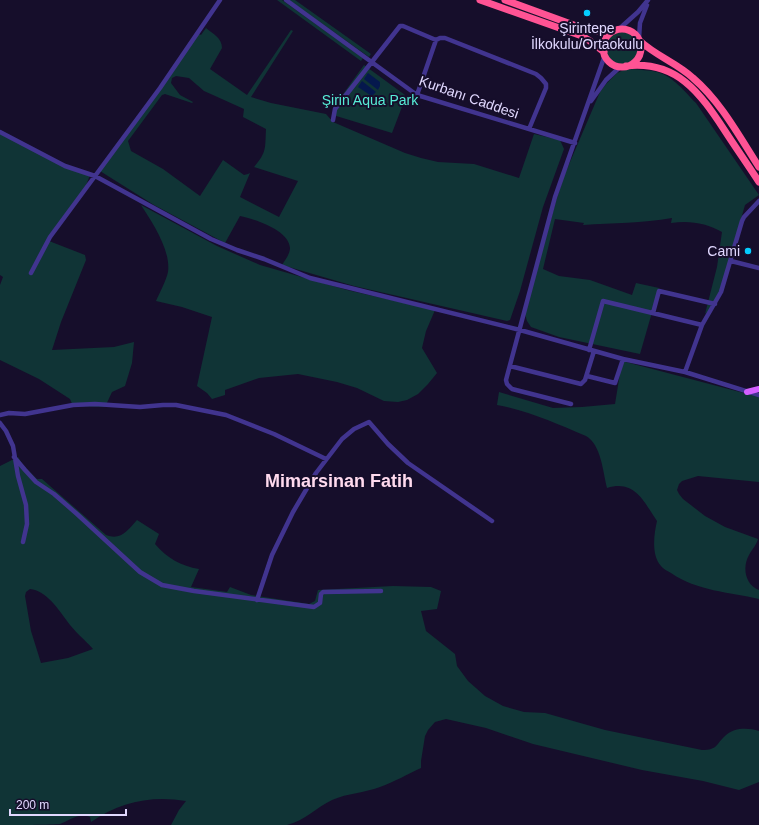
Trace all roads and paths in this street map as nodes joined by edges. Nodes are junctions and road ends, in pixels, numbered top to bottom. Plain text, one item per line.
1 (220, 0) edge
2 (286, 0) edge
3 (480, 0) edge
4 (505, 0) edge
5 (648, 0) edge
6 (617, 30) junction
7 (639, 39) junction
8 (436, 40) junction
9 (604, 53) junction
10 (372, 61) junction
11 (623, 66) junction
12 (417, 95) junction
13 (587, 108) junction
14 (333, 120) dead end
15 (529, 129) junction
16 (0, 132) edge
17 (575, 143) junction
18 (759, 167) edge
19 (95, 176) junction
20 (759, 182) edge
21 (759, 201) edge
22 (731, 261) junction
23 (759, 268) edge
24 (31, 273) dead end
25 (715, 304) junction
26 (653, 313) junction
27 (702, 325) junction
28 (520, 330) junction
29 (589, 350) junction
30 (594, 351) junction
31 (623, 359) junction
32 (510, 366) junction
33 (685, 372) junction
34 (586, 376) junction
35 (759, 389) edge
36 (747, 392) junction
37 (759, 395) edge
38 (571, 404) dead end
39 (0, 415) edge
40 (0, 423) edge
41 (14, 457) junction
42 (326, 459) junction
43 (492, 521) dead end
44 (23, 542) dead end
45 (381, 591) dead end
46 (257, 600) junction

1 - 19 street
2 - 10 street, Kurbanı Caddesi
3 - 9 highway
4 - 6 highway
5 - 6 street
5 - 7 street
6 - 7 highway
6 - 9 highway
7 - 11 highway
7 - 18 highway
8 - 10 street
8 - 12 street
8 - 15 street
9 - 11 highway
9 - 13 street
10 - 12 street, Kurbanı Caddesi
10 - 14 street
11 - 13 street
11 - 20 highway
12 - 15 street, Kurbanı Caddesi
13 - 17 street
15 - 17 street, Kurbanı Caddesi
16 - 19 street
17 - 28 street
19 - 24 street
19 - 28 street
21 - 22 street
22 - 23 street
22 - 25 street
25 - 26 street
25 - 27 street
26 - 27 street
26 - 29 street
27 - 33 street
28 - 29 street
28 - 32 street
29 - 30 street
30 - 31 street
30 - 34 street
31 - 33 street
31 - 34 street
32 - 34 street
32 - 38 street
33 - 36 street
35 - 36 main road
36 - 37 street
39 - 42 street
40 - 41 street
41 - 44 street
41 - 46 street
42 - 43 street
42 - 46 street
45 - 46 street

